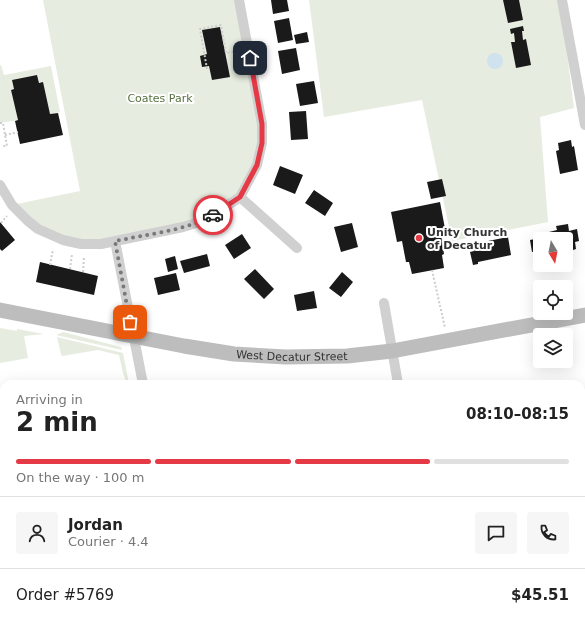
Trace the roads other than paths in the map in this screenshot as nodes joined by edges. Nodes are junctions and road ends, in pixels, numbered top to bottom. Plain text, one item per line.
1 (239, 0) edge
2 (562, 0) edge
3 (585, 124) edge
4 (0, 185) edge
5 (240, 197) junction
6 (115, 241) junction
7 (297, 248) dead end
8 (384, 304) dead end
9 (0, 310) edge
10 (585, 315) edge
11 (133, 336) junction
12 (392, 351) junction
13 (142, 380) edge
14 (397, 380) edge

1 - 5 street
2 - 3 street
4 - 6 street
5 - 6 street
5 - 7 street
6 - 11 street
8 - 12 street
9 - 11 street, West Decatur Street
10 - 12 street, West Decatur Street
11 - 12 street, West Decatur Street
11 - 13 street
12 - 14 street

